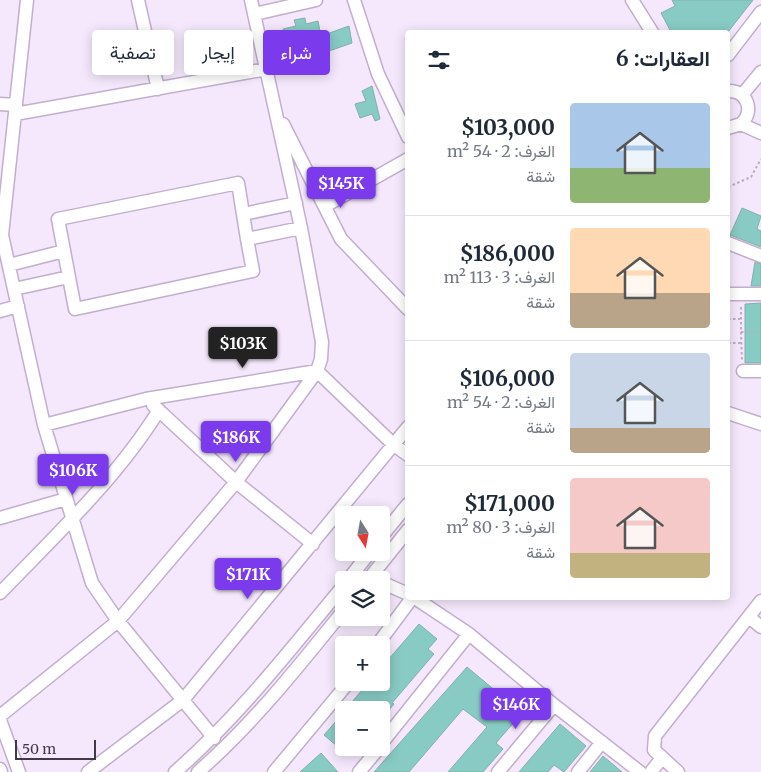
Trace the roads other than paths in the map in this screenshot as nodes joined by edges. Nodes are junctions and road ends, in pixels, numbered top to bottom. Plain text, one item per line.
1 (27, 0) edge
2 (138, 0) edge
3 (251, 0) edge
4 (316, 0) edge
5 (354, 0) edge
6 (632, 0) edge
7 (761, 12) edge
8 (255, 14) junction
9 (651, 30) edge
10 (263, 51) edge
11 (730, 52) edge
12 (263, 70) edge
13 (761, 72) edge
14 (268, 75) edge
15 (158, 89) junction
16 (730, 91) edge
17 (742, 95) junction
18 (0, 104) edge
19 (275, 108) junction
20 (16, 110) junction
21 (732, 128) edge
22 (405, 131) edge
23 (761, 132) edge
24 (405, 161) edge
25 (296, 202) junction
26 (325, 206) junction
27 (244, 214) junction
28 (301, 228) junction
29 (247, 239) junction
30 (730, 244) edge
31 (2, 248) edge
32 (64, 251) junction
33 (761, 256) edge
34 (9, 265) junction
35 (69, 278) junction
36 (14, 289) junction
37 (734, 294) edge
38 (761, 294) edge
39 (18, 306) junction
40 (405, 306) edge
41 (0, 311) edge
42 (317, 371) junction
43 (743, 371) road end
44 (761, 372) edge
45 (146, 399) junction
46 (159, 410) junction
47 (730, 414) edge
48 (761, 424) edge
49 (44, 425) junction
50 (405, 431) edge
51 (394, 445) junction
52 (405, 453) edge
53 (236, 482) junction
54 (66, 499) junction
55 (405, 508) edge
56 (0, 518) edge
57 (72, 518) junction
58 (390, 526) edge
59 (405, 534) edge
60 (313, 544) junction
61 (363, 561) edge
62 (358, 567) junction
63 (355, 571) edge
64 (363, 571) edge
65 (380, 571) edge
66 (390, 587) edge
67 (0, 593) edge
68 (405, 593) edge
69 (335, 596) edge
70 (412, 600) edge
71 (417, 600) edge
72 (761, 602) edge
73 (749, 617) junction
74 (118, 621) junction
75 (335, 621) edge
76 (761, 627) edge
77 (469, 634) junction
78 (384, 636) edge
79 (342, 691) edge
80 (183, 700) junction
81 (554, 706) junction
82 (0, 718) edge
83 (390, 733) edge
84 (214, 738) junction
85 (602, 742) junction
86 (372, 756) edge
87 (661, 759) junction
88 (19, 772) edge
89 (88, 772) edge
90 (175, 772) edge
91 (198, 772) edge
92 (274, 772) edge
93 (359, 772) edge
94 (498, 772) edge
95 (578, 772) edge
96 (640, 772) edge
97 (651, 772) edge
98 (678, 772) edge

1 - 20 street
2 - 15 street
3 - 8 street
4 - 8 street
5 - 22 street
6 - 9 street
7 - 11 street
8 - 10 street
12 - 15 street
13 - 17 street
14 - 19 street
15 - 20 street
16 - 17 street
17 - 21 street
18 - 20 street
19 - 25 street
19 - 26 street
20 - 31 street
21 - 23 street
24 - 26 street
25 - 27 street
25 - 28 street
26 - 40 street
27 - 29 street
27 - 32 street
28 - 29 street
28 - 42 street
29 - 35 street
30 - 33 street
31 - 34 street
32 - 34 street
32 - 35 street
34 - 36 street
35 - 36 street
36 - 39 street
37 - 38 street
39 - 41 street
39 - 49 street
42 - 45 street
42 - 51 street
42 - 53 street
43 - 44 street
45 - 46 street
45 - 49 street
46 - 53 street
46 - 57 street
47 - 48 street
49 - 54 street
50 - 51 street
51 - 52 street
51 - 60 street
53 - 60 street
53 - 74 street
54 - 56 street
54 - 57 street
55 - 58 street
57 - 67 street
57 - 74 street
59 - 65 street
60 - 80 street
61 - 62 street
62 - 63 street
62 - 64 street
66 - 68 street
69 - 84 street
70 - 78 street
71 - 77 street
72 - 73 street
73 - 76 street
73 - 87 street
74 - 80 street
74 - 82 street
75 - 91 street
77 - 81 street
77 - 83 street
79 - 92 street
80 - 84 street
80 - 89 street
81 - 85 street
81 - 94 street
82 - 88 street
84 - 90 street
85 - 95 street
85 - 96 street
86 - 93 street
87 - 97 street
87 - 98 street

